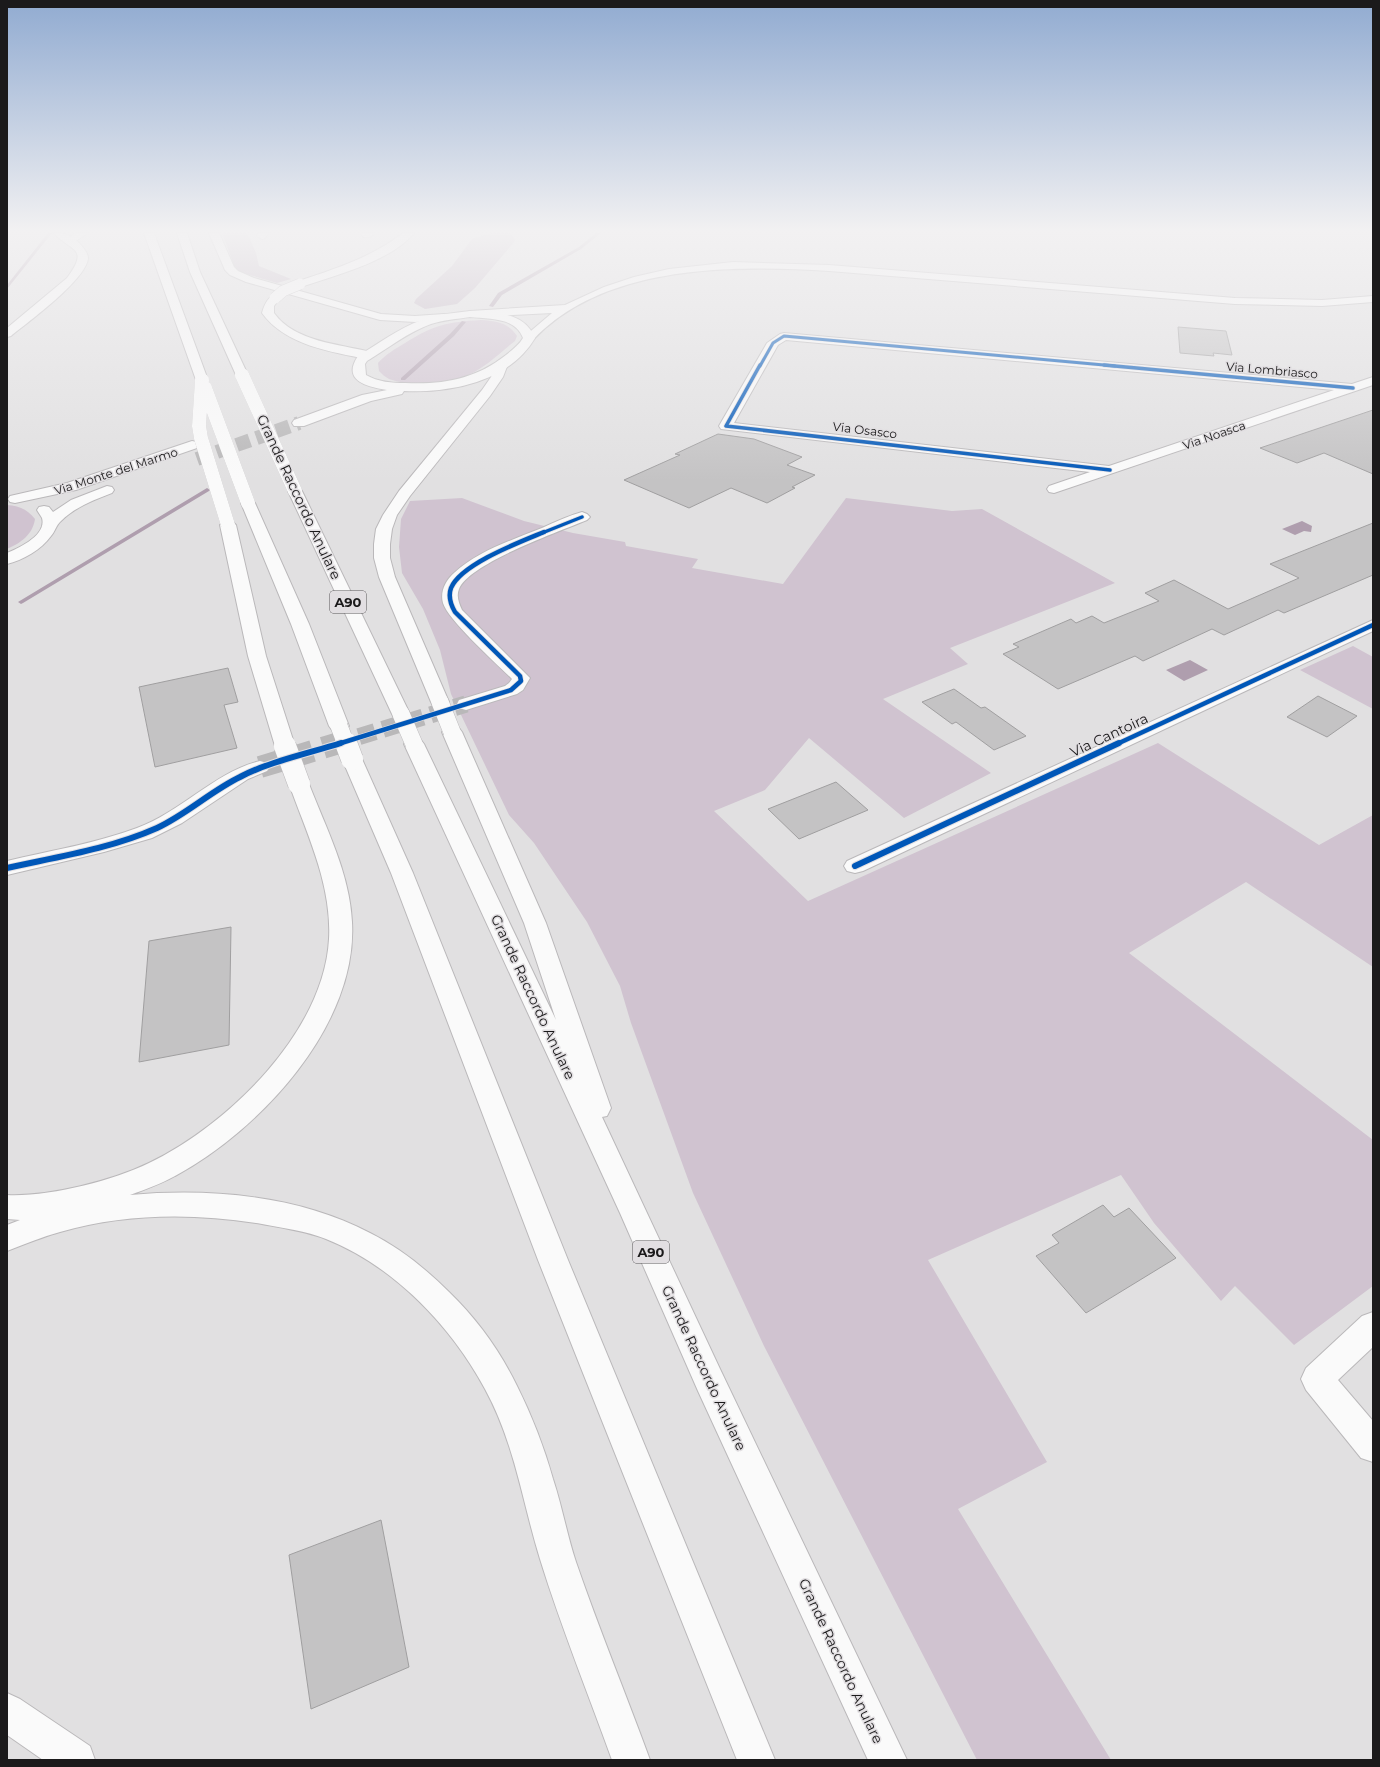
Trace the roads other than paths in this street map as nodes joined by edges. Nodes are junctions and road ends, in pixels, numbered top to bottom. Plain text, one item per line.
1 (28, 315) edge
2 (178, 315) edge
3 (215, 315) edge
4 (270, 315) edge
5 (375, 315) edge
6 (461, 315) edge
7 (487, 315) edge
8 (555, 315) edge
9 (444, 318) junction
10 (7, 334) edge
11 (784, 336) joint
12 (529, 338) junction
13 (366, 356) junction
14 (502, 364) junction
15 (202, 380) junction
16 (1373, 381) edge
17 (422, 388) junction
18 (1353, 388) junction
19 (299, 423) tunnel mouth
20 (192, 445) tunnel mouth
21 (1110, 470) junction
22 (119, 486) dead end
23 (1054, 489) dead end
24 (11, 498) edge
25 (582, 517) dead end
26 (50, 523) junction
27 (7, 559) edge
28 (1373, 625) edge
29 (466, 704) tunnel mouth
30 (260, 767) tunnel mouth
31 (855, 866) dead end
32 (7, 868) edge
33 (7, 1207) edge
34 (634, 1213) junction
35 (7, 1238) edge
36 (1373, 1326) edge
37 (1373, 1446) edge
38 (7, 1712) edge
39 (76, 1760) edge
40 (631, 1760) edge
41 (756, 1760) edge
42 (888, 1760) edge

1 - 10 main road
2 - 15 main road
3 - 34 main road, Grande Raccordo Anulare / A90, bridge
4 - 13 main road, bridge
5 - 9 main road
6 - 9 main road
7 - 12 main road
8 - 12 main road
9 - 13 main road
11 - 18 main road, Via Lombriasco
11 - 21 main road, Via Osasco
12 - 14 main road
13 - 17 main road
14 - 17 main road
14 - 34 main road, bridge
15 - 33 main road, bridge
15 - 41 main road, bridge
16 - 18 main road, Via Noasca
17 - 19 main road
18 - 21 main road, Via Noasca
20 - 24 main road, Via Monte del Marmo
21 - 23 main road, Via Noasca
22 - 26 main road, Via Monte del Marmo
24 - 26 main road
25 - 29 main road
26 - 27 main road, Via Monte del Marmo
28 - 31 main road, Via Cantoira
30 - 32 main road
34 - 42 main road, Grande Raccordo Anulare / A90
35 - 40 main road
36 - 37 main road
38 - 39 main road

